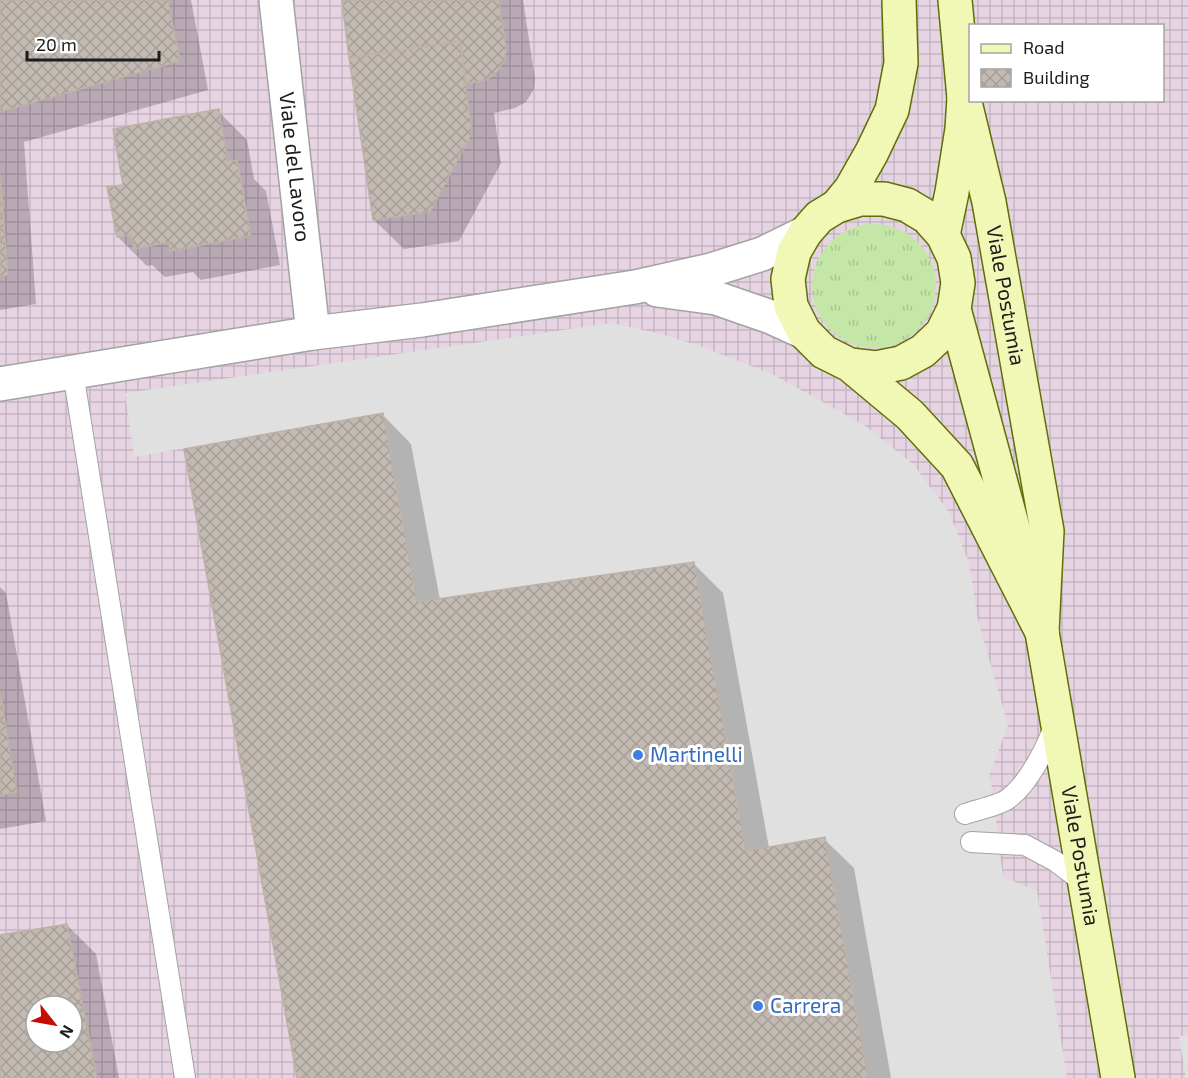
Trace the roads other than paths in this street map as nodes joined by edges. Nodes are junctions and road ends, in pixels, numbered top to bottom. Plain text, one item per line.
1 (276, 0) edge
2 (899, 0) edge
3 (955, 0) edge
4 (964, 98) junction
5 (837, 206) junction
6 (805, 232) junction
7 (944, 235) junction
8 (635, 287) junction
9 (954, 309) junction
10 (804, 332) junction
11 (313, 333) junction
12 (850, 365) junction
13 (73, 372) junction
14 (0, 384) edge
15 (1041, 632) junction
16 (1056, 721) junction
17 (965, 814) dead end
18 (971, 842) dead end
19 (1083, 882) junction
20 (185, 1078) edge
21 (1118, 1078) edge

1 - 11 street, Viale del Lavoro
2 - 5 main road, Viale Postumia
3 - 4 main road
4 - 7 main road
4 - 15 main road, Viale Postumia
5 - 6 main road, Viale Postumia
5 - 7 main road, Viale Postumia
6 - 8 street
6 - 10 main road, Viale Postumia
7 - 9 main road, Viale Postumia
8 - 10 street
8 - 11 street
9 - 12 main road, Viale Postumia
9 - 15 main road, Viale Postumia
10 - 12 main road, Viale Postumia
11 - 13 street
12 - 15 main road, Viale Postumia
13 - 14 street
13 - 20 lane
15 - 16 main road, Viale Postumia
16 - 17 lane
16 - 19 main road, Viale Postumia
18 - 19 lane
19 - 21 main road, Viale Postumia

